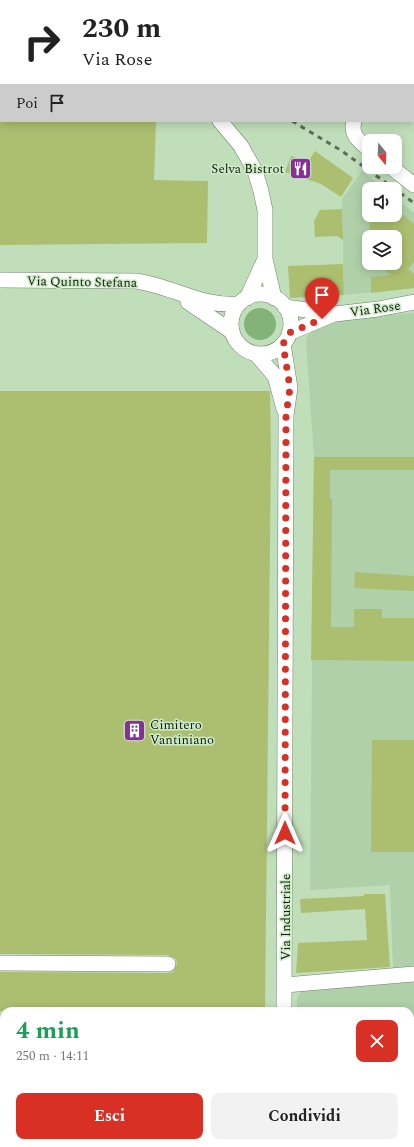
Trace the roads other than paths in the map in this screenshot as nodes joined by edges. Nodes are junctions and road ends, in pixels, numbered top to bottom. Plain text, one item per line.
1 (221, 122) edge
2 (354, 122) edge
3 (362, 143) edge
4 (399, 174) edge
5 (414, 186) edge
6 (265, 259) junction
7 (0, 280) edge
8 (164, 286) junction
9 (243, 301) junction
10 (414, 302) edge
11 (280, 303) junction
12 (335, 314) junction
13 (231, 331) junction
14 (286, 338) junction
15 (256, 354) junction
16 (286, 415) junction
17 (0, 963) edge
18 (168, 964) dead end
19 (414, 974) edge
20 (285, 985) junction
21 (284, 1007) edge

1 - 6 street
2 - 3 street
4 - 5 street
6 - 9 street
6 - 11 street
7 - 8 street, Via Quinto Stefana
8 - 9 street, Via Quinto Stefana
8 - 13 street, Via Quinto Stefana
9 - 11 street
9 - 13 street
10 - 12 street, Via Rose
11 - 12 street, Via Rose
11 - 14 street
12 - 14 street, Via Rose
13 - 15 street
14 - 15 street
14 - 16 street, Via Industriale
15 - 16 street, Via Industriale
16 - 20 street, Via Industriale
17 - 18 street
19 - 20 street
20 - 21 street, Via Industriale

